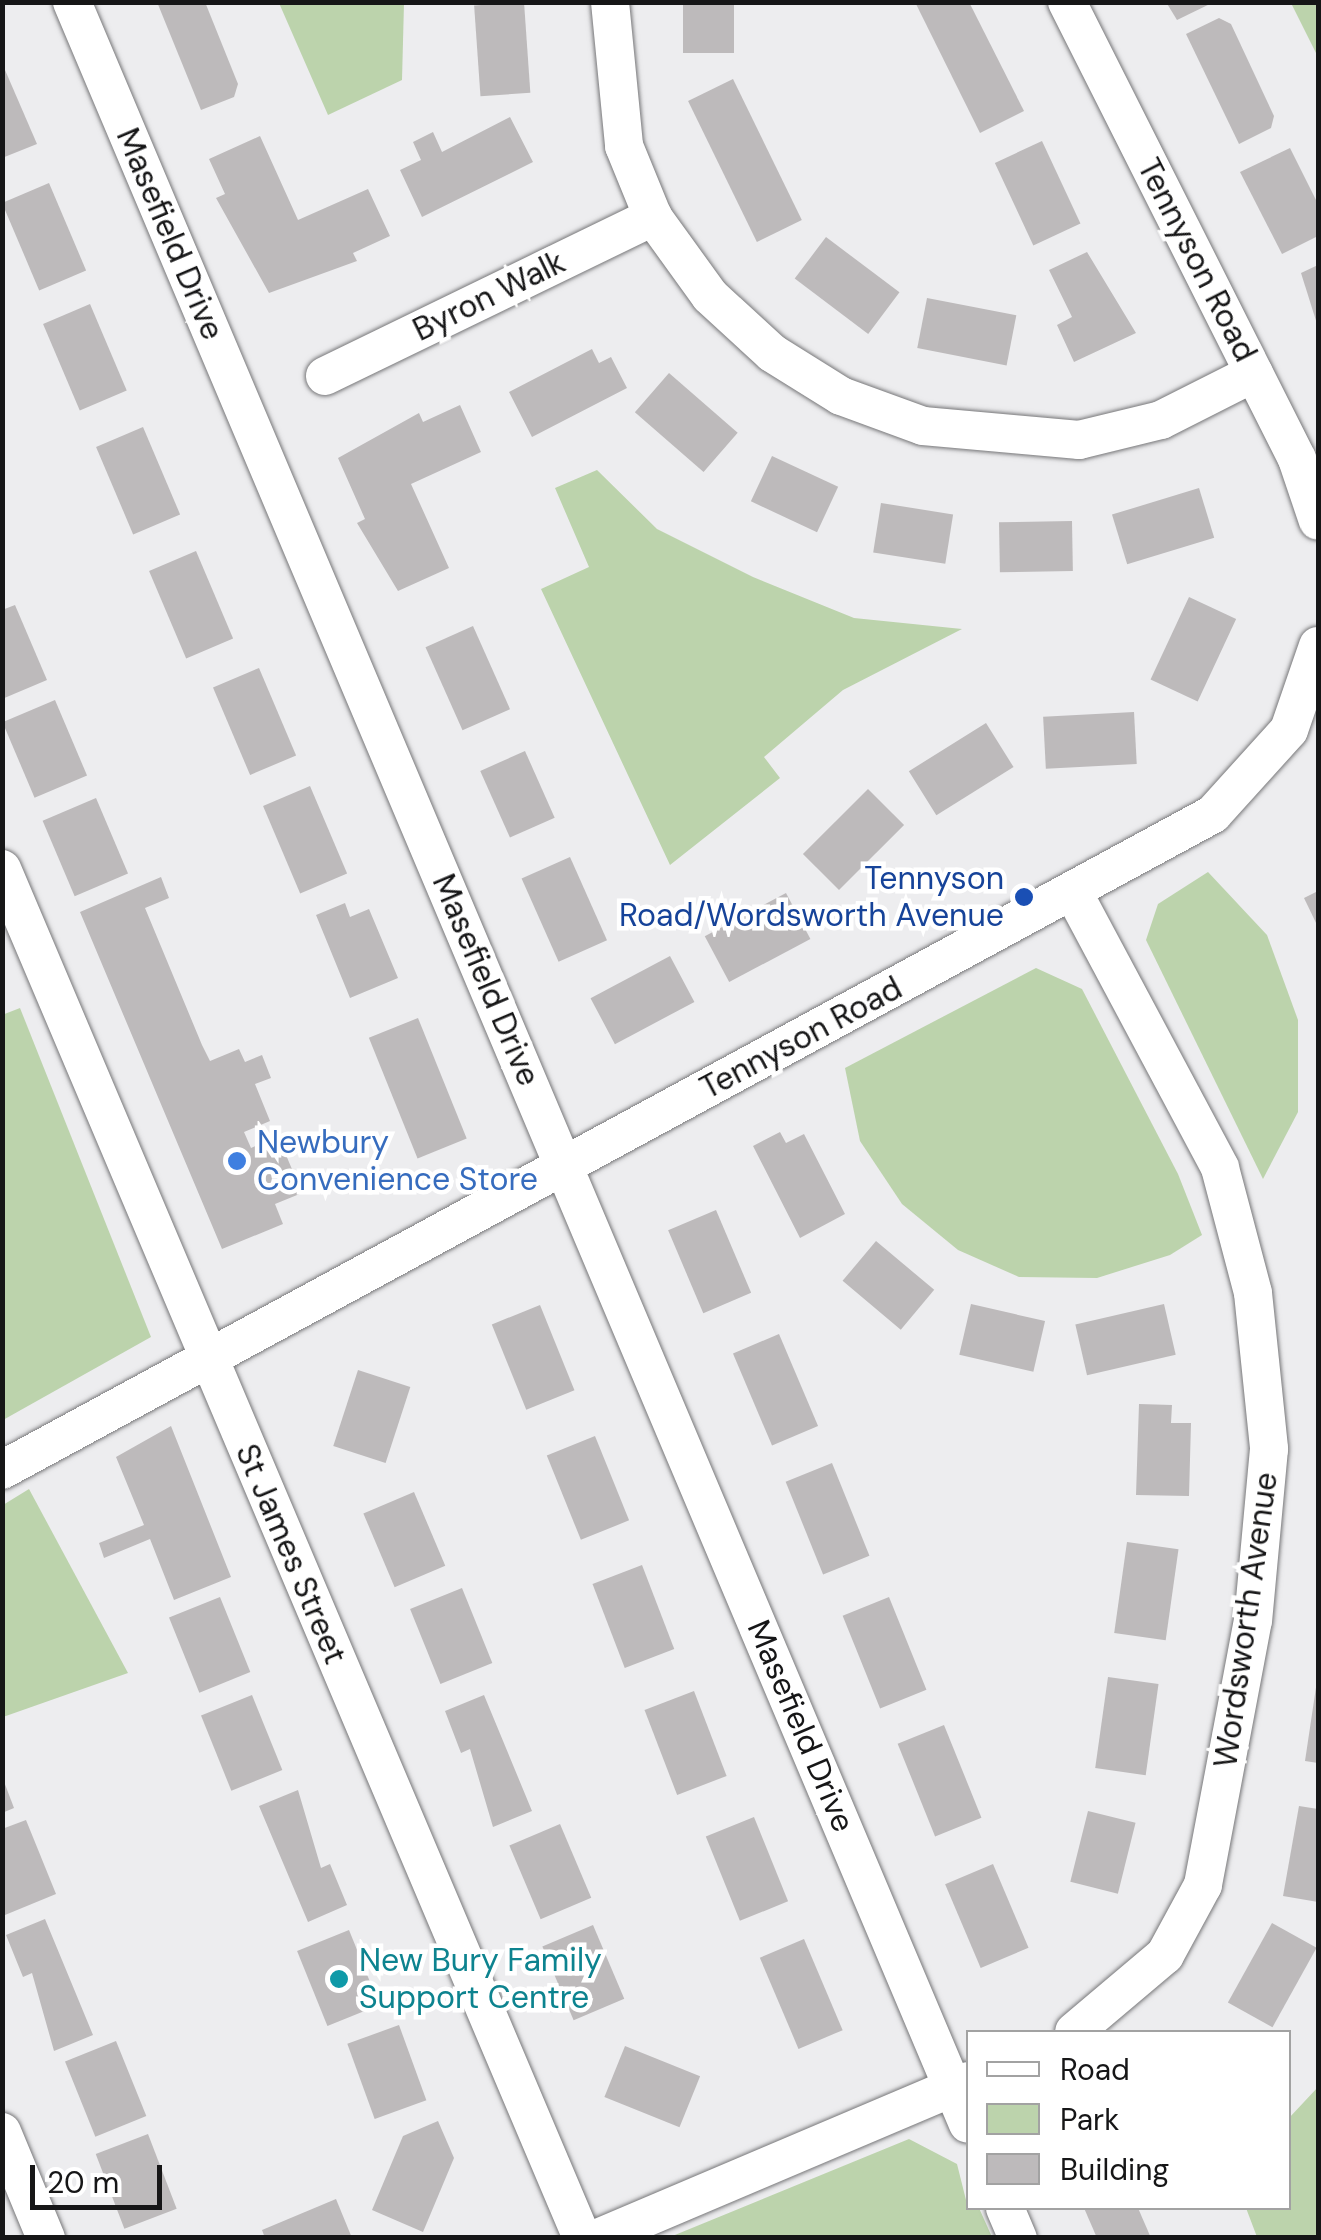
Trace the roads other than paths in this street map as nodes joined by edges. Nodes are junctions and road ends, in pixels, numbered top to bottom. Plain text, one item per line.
1 (72, 2) edge
2 (610, 2) edge
3 (1067, 2) edge
4 (652, 216) junction
5 (1254, 374) junction
6 (325, 376) dead end
7 (1318, 521) edge
8 (1318, 646) edge
9 (2, 869) edge
10 (1074, 894) junction
11 (564, 1164) junction
12 (209, 1360) junction
13 (2, 1470) edge
14 (1076, 2030) edge
15 (961, 2085) edge
16 (966, 2113) edge
17 (2, 2132) edge
18 (1006, 2210) edge
19 (46, 2238) edge
20 (582, 2238) edge
21 (598, 2238) edge
22 (1018, 2238) edge

1 - 11 street, Masefield Drive
2 - 4 street
3 - 5 street, Tennyson Road
4 - 5 street
4 - 6 street, Byron Walk
5 - 7 street, Tennyson Road
8 - 10 street, Tennyson Road
9 - 12 street, St James Street
10 - 11 street, Tennyson Road
10 - 14 street, Wordsworth Avenue
11 - 12 street, Tennyson Road
11 - 15 street, Masefield Drive
12 - 13 street, Tennyson Road
12 - 20 street, St James Street
15 - 16 street, Masefield Drive
15 - 21 street
17 - 19 street
18 - 22 street

